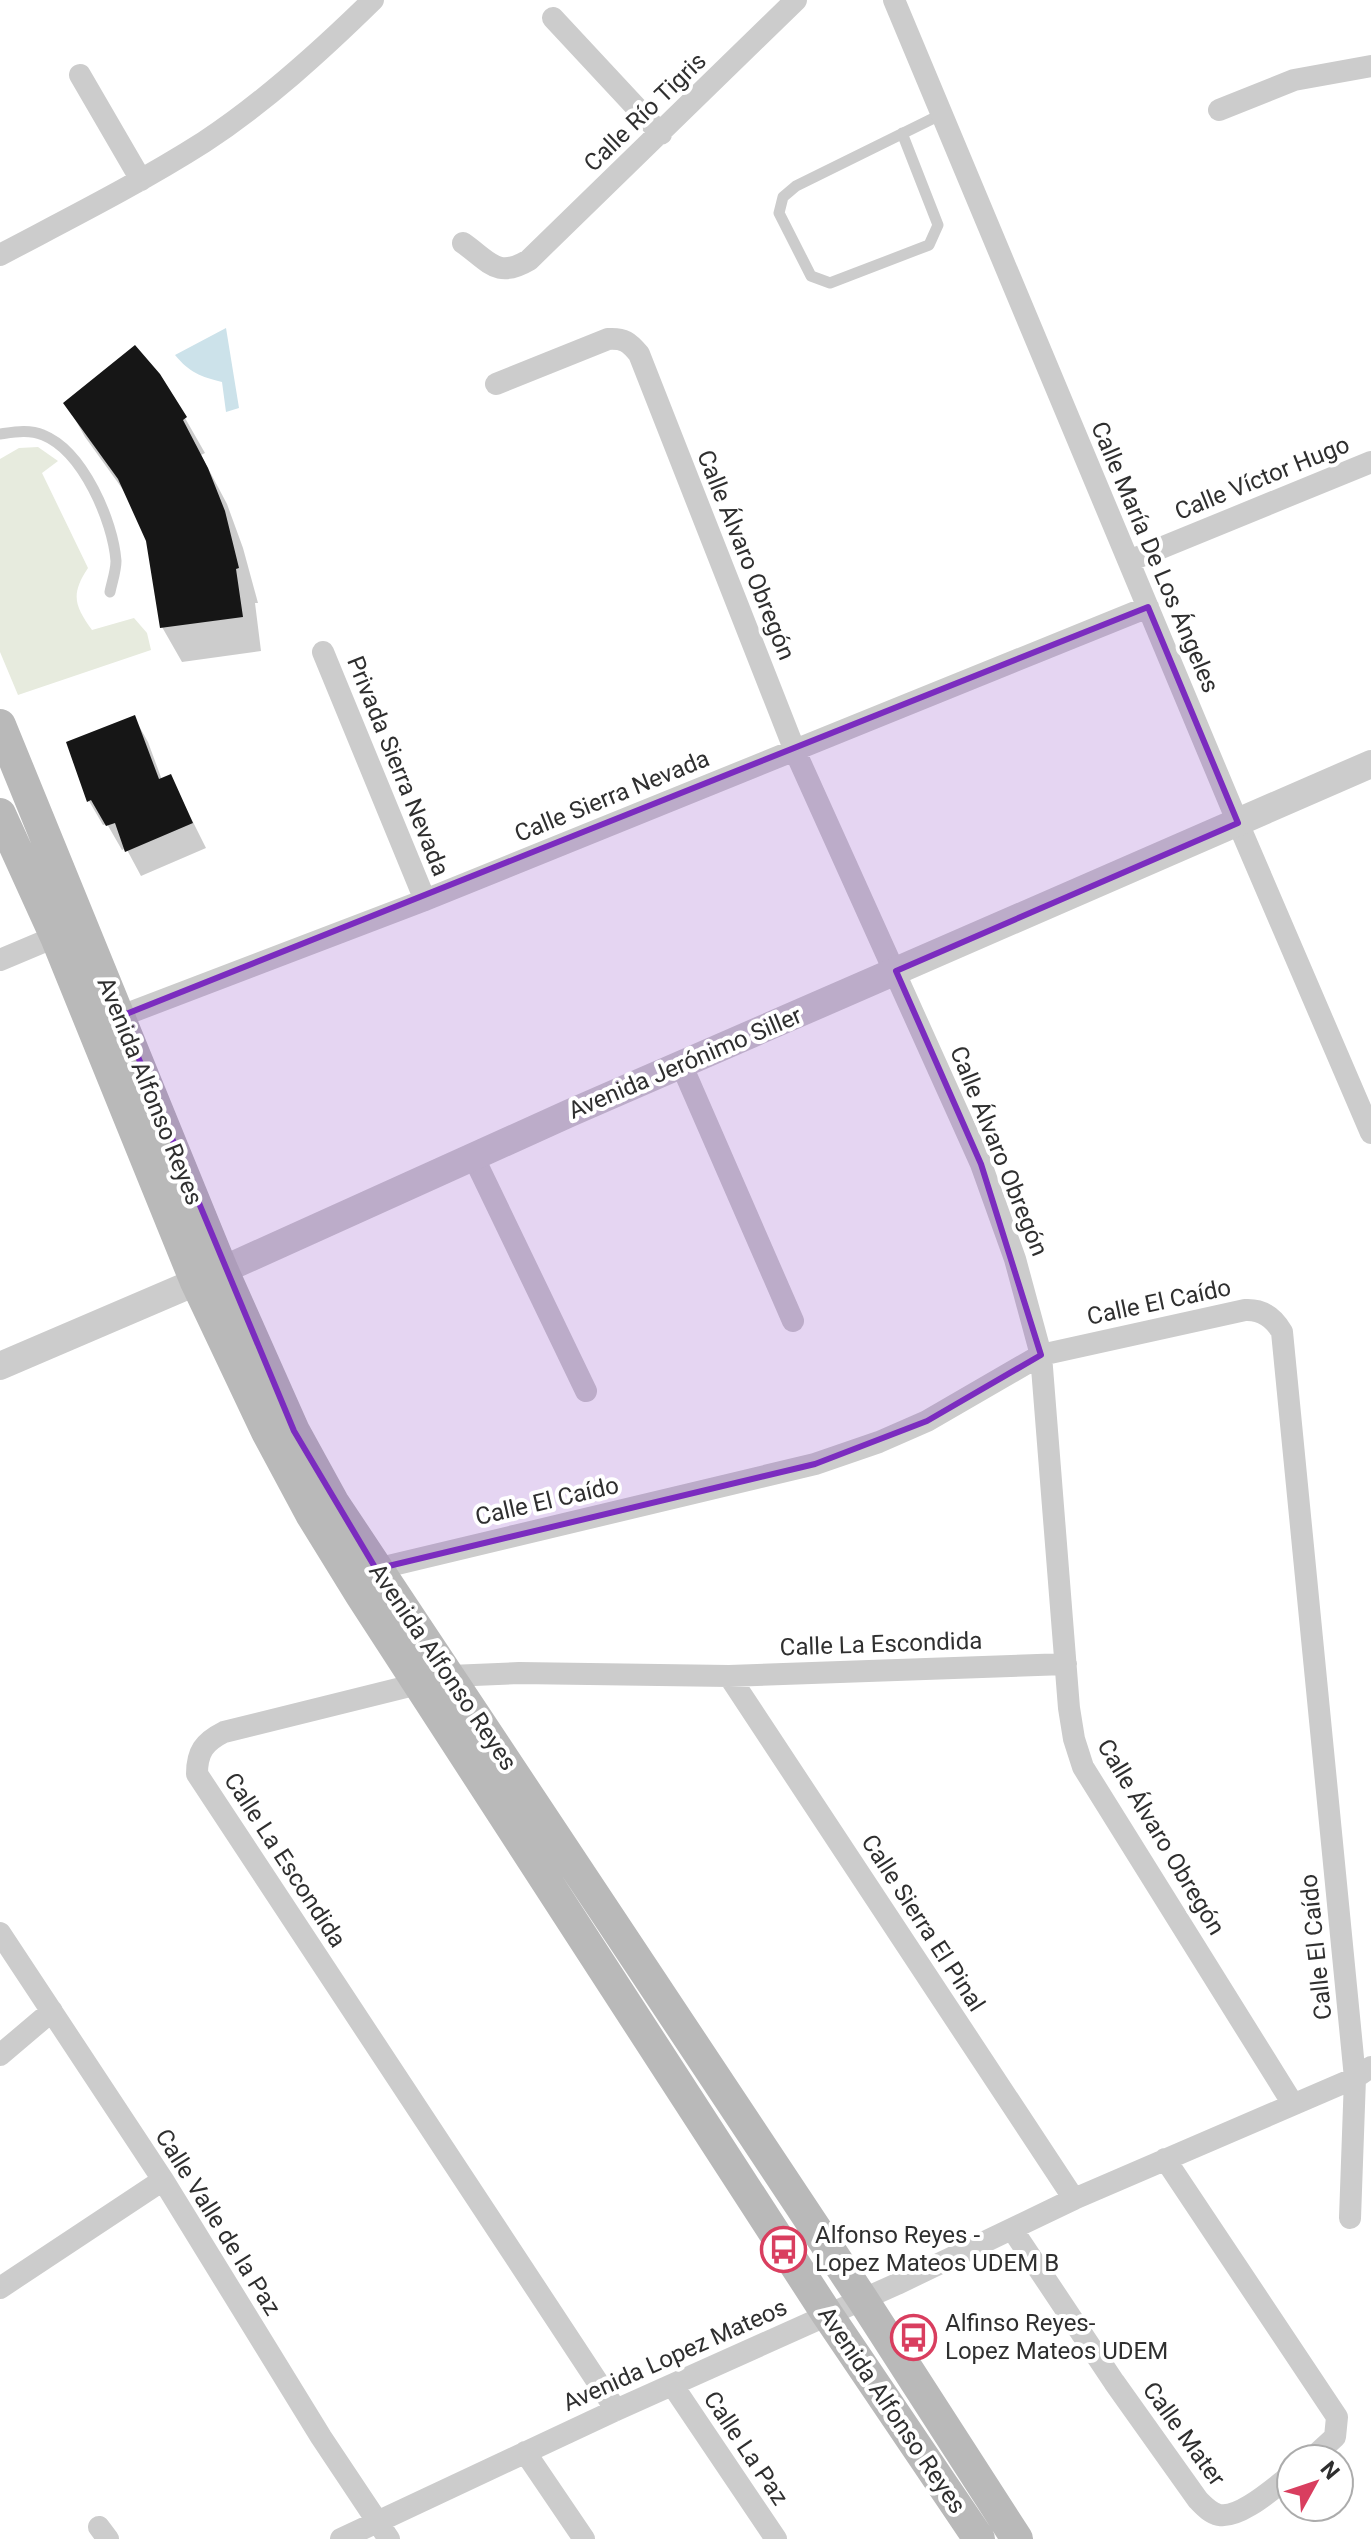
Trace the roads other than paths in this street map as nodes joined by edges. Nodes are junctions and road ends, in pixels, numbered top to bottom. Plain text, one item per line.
1 (373, 0) edge
2 (796, 0) edge
3 (894, 0) edge
4 (553, 18) dead end
5 (1371, 66) edge
6 (80, 75) dead end
7 (1219, 110) dead end
8 (942, 114) junction
9 (902, 133) junction
10 (661, 134) junction
11 (141, 180) junction
12 (463, 243) dead end
13 (0, 255) edge
14 (496, 384) dead end
15 (0, 434) edge
16 (1371, 462) edge
17 (1129, 561) junction
18 (110, 592) dead end
19 (1148, 607) junction
20 (323, 652) dead end
21 (0, 725) edge
22 (795, 751) junction
23 (1371, 764) edge
24 (0, 814) edge
25 (1238, 823) junction
26 (425, 900) junction
27 (70, 931) junction
28 (0, 960) edge
29 (896, 971) junction
30 (106, 1022) junction
31 (682, 1066) junction
32 (1371, 1133) edge
33 (473, 1156) junction
34 (209, 1276) junction
35 (793, 1321) dead end
36 (1041, 1355) junction
37 (0, 1366) edge
38 (586, 1391) dead end
39 (376, 1569) junction
40 (1066, 1664) junction
41 (729, 1676) junction
42 (435, 1680) junction
43 (0, 1933) edge
44 (52, 2011) junction
45 (0, 2055) edge
46 (1363, 2072) edge
47 (1293, 2104) junction
48 (1165, 2159) junction
49 (163, 2180) junction
50 (1074, 2199) junction
51 (1350, 2218) dead end
52 (1012, 2229) junction
53 (0, 2288) edge
54 (863, 2300) junction
55 (827, 2314) junction
56 (673, 2386) junction
57 (616, 2410) junction
58 (1328, 2443) edge
59 (525, 2452) junction
60 (1275, 2486) edge
61 (383, 2530) edge
62 (341, 2539) edge
63 (584, 2539) edge
64 (776, 2539) edge
65 (979, 2539) edge
66 (1017, 2539) edge

1 - 11 street
2 - 10 street, Calle Río Tigris
3 - 8 street, Calle María De Los Ángeles
4 - 10 street
5 - 7 street
6 - 11 street
8 - 9 lane
8 - 17 street, Calle María De Los Ángeles
9 - 9 lane
10 - 12 street, Calle Río Tigris
11 - 13 street
14 - 22 street, Calle Álvaro Obregón
15 - 18 lane
16 - 17 street, Calle Víctor Hugo
17 - 19 street, Calle María De Los Ángeles
19 - 22 street, Calle Sierra Nevada
19 - 25 street, Calle María De Los Ángeles
20 - 26 street, Privada Sierra Nevada
21 - 27 main road, Avenida Alfonso Reyes
22 - 26 street, Calle Sierra Nevada
22 - 29 street, Calle Álvaro Obregón
23 - 25 street, Avenida Jerónimo Siller
24 - 27 main road, Avenida Alfonso Reyes
25 - 29 street, Avenida Jerónimo Siller
25 - 32 street, Calle María De Los Ángeles
26 - 30 street, Calle Sierra Nevada
27 - 28 street
27 - 30 main road, Avenida Alfonso Reyes
29 - 31 street, Avenida Jerónimo Siller
29 - 36 street, Calle Álvaro Obregón
30 - 34 main road, Avenida Alfonso Reyes
31 - 33 street, Avenida Jerónimo Siller
31 - 35 street
33 - 34 street, Avenida Jerónimo Siller
33 - 38 street
34 - 37 street, Avenida Jerónimo Siller
34 - 39 main road, Avenida Alfonso Reyes
34 - 42 main road, Avenida Alfonso Reyes
36 - 39 street, Calle El Caído
36 - 40 street, Calle Álvaro Obregón
36 - 46 street, Calle El Caído
39 - 42 main road, Avenida Alfonso Reyes
40 - 41 street, Calle La Escondida
40 - 47 street, Calle Álvaro Obregón
41 - 42 street, Calle La Escondida
41 - 50 street, Calle Sierra El Pinal
42 - 54 main road, Avenida Alfonso Reyes
42 - 55 main road, Avenida Alfonso Reyes
42 - 57 street, Calle La Escondida
43 - 44 street, Calle Valle de la Paz
44 - 45 street
44 - 49 street, Calle Valle de la Paz
46 - 47 street, Avenida Lopez Mateos
46 - 51 street
47 - 48 street, Avenida Lopez Mateos
48 - 50 street, Avenida Lopez Mateos
48 - 58 street
49 - 53 street
49 - 61 street, Calle Valle de la Paz
50 - 52 street, Avenida Lopez Mateos
52 - 54 street, Avenida Lopez Mateos
52 - 60 street, Calle Mater
54 - 55 street, Avenida Lopez Mateos
54 - 66 main road, Avenida Alfonso Reyes
55 - 56 street, Avenida Lopez Mateos
55 - 65 main road, Avenida Alfonso Reyes
56 - 57 street, Avenida Lopez Mateos
56 - 64 street, Calle La Paz
57 - 59 street, Avenida Lopez Mateos
59 - 61 street, Avenida Lopez Mateos
59 - 63 street
61 - 62 street, Avenida Lopez Mateos

